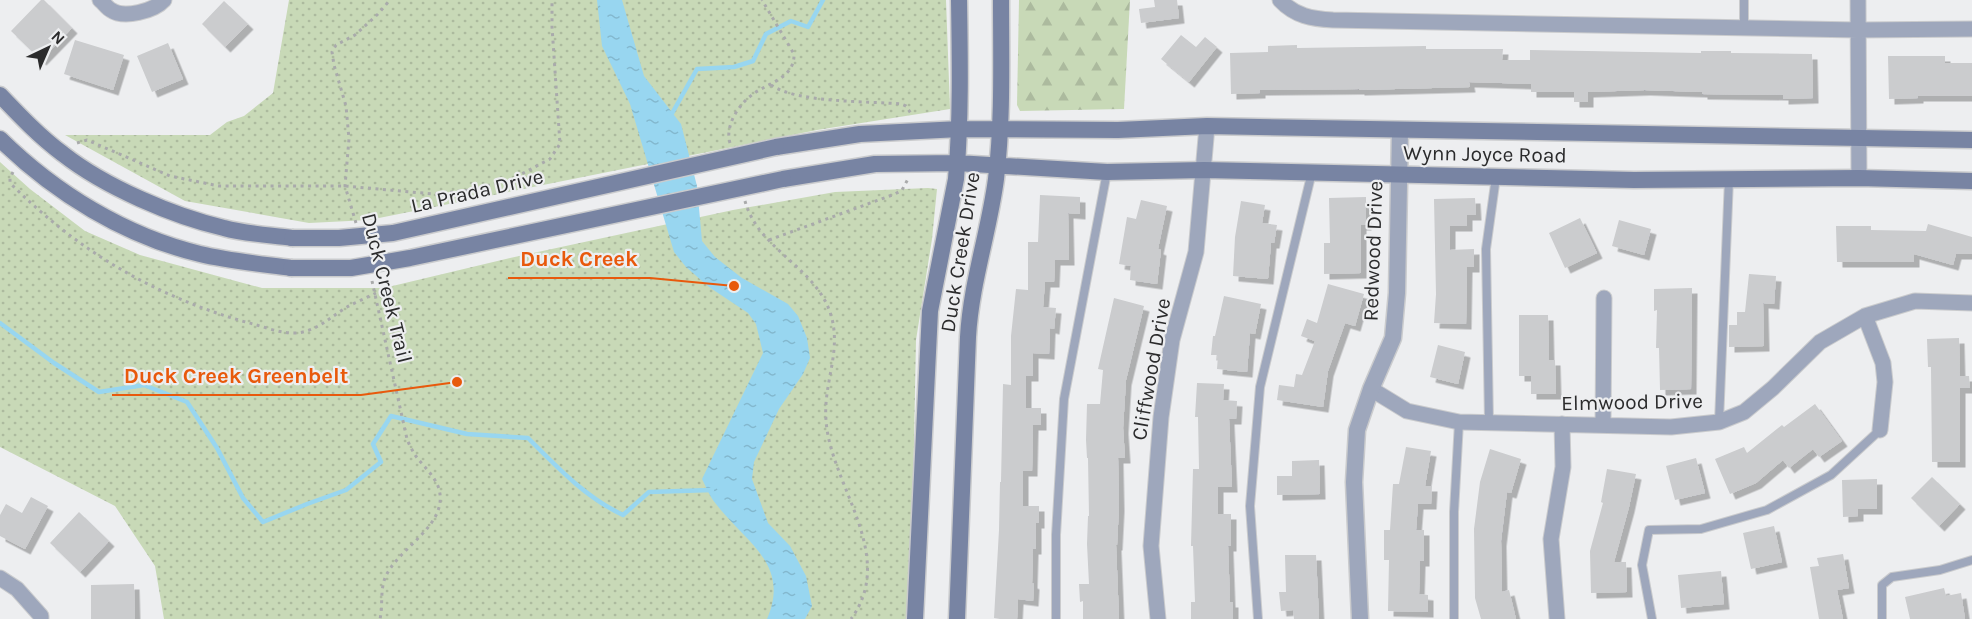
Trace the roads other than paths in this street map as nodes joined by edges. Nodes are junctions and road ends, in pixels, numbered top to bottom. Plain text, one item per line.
1 (100, 0) edge
2 (164, 0) edge
3 (959, 0) edge
4 (1001, 0) edge
5 (1280, 0) edge
6 (1744, 0) edge
7 (1858, 0) edge
8 (1744, 28) junction
9 (1972, 29) edge
10 (1858, 30) junction
11 (0, 95) edge
12 (1207, 126) junction
13 (1000, 128) junction
14 (960, 129) junction
15 (1400, 130) junction
16 (1859, 138) junction
17 (0, 139) edge
18 (1972, 140) edge
19 (957, 163) junction
20 (997, 164) junction
21 (1204, 170) junction
22 (1107, 172) junction
23 (1312, 172) junction
24 (1398, 174) junction
25 (1496, 177) junction
26 (1859, 178) junction
27 (1729, 179) junction
28 (1972, 182) edge
29 (1604, 298) dead end
30 (1972, 303) edge
31 (1865, 316) junction
32 (1371, 389) junction
33 (1459, 422) junction
34 (1489, 422) junction
35 (1719, 422) junction
36 (1562, 424) junction
37 (1603, 425) junction
38 (1880, 430) joint
39 (1972, 560) edge
40 (0, 578) edge
41 (41, 619) edge
42 (915, 619) edge
43 (957, 619) edge
44 (1056, 619) edge
45 (1158, 619) edge
46 (1258, 619) edge
47 (1360, 619) edge
48 (1454, 619) edge
49 (1557, 619) edge
50 (1652, 619) edge
51 (1882, 619) edge

1 - 2 street
3 - 14 main road, Duck Creek Drive
4 - 13 main road, Duck Creek Drive
5 - 8 street
6 - 8 lane
7 - 10 street
8 - 10 street
9 - 10 street
10 - 16 street
11 - 14 main road, La Prada Drive, bridge
12 - 13 main road, Wynn Joyce Road
12 - 15 main road, Wynn Joyce Road
12 - 21 street, Cliffwood Drive
13 - 14 main road, La Prada Drive
13 - 20 main road, Duck Creek Drive
14 - 19 main road, Duck Creek Drive
15 - 16 main road, Wynn Joyce Road
15 - 24 street, Redwood Drive
16 - 18 main road, Wynn Joyce Road
16 - 26 street
17 - 19 main road, bridge
19 - 20 main road
19 - 42 main road, Duck Creek Drive
20 - 22 main road, Wynn Joyce Road
20 - 43 main road, Duck Creek Drive
21 - 22 main road, Wynn Joyce Road
21 - 23 main road, Wynn Joyce Road
21 - 45 street, Cliffwood Drive
22 - 44 lane
23 - 24 main road, Wynn Joyce Road
23 - 46 lane
24 - 25 main road, Wynn Joyce Road
24 - 32 street, Redwood Drive
25 - 27 main road, Wynn Joyce Road
25 - 34 lane
26 - 27 main road, Wynn Joyce Road
26 - 28 main road, Wynn Joyce Road
27 - 35 lane
29 - 37 street
30 - 31 street, Elmwood Drive
31 - 35 street, Elmwood Drive
31 - 38 street
32 - 33 street, Elmwood Drive
32 - 47 street, Redwood Drive
33 - 34 street, Elmwood Drive
33 - 48 lane
34 - 36 street, Elmwood Drive
35 - 37 street, Elmwood Drive
36 - 37 street, Elmwood Drive
36 - 49 street
38 - 50 lane
39 - 51 lane
40 - 41 street

